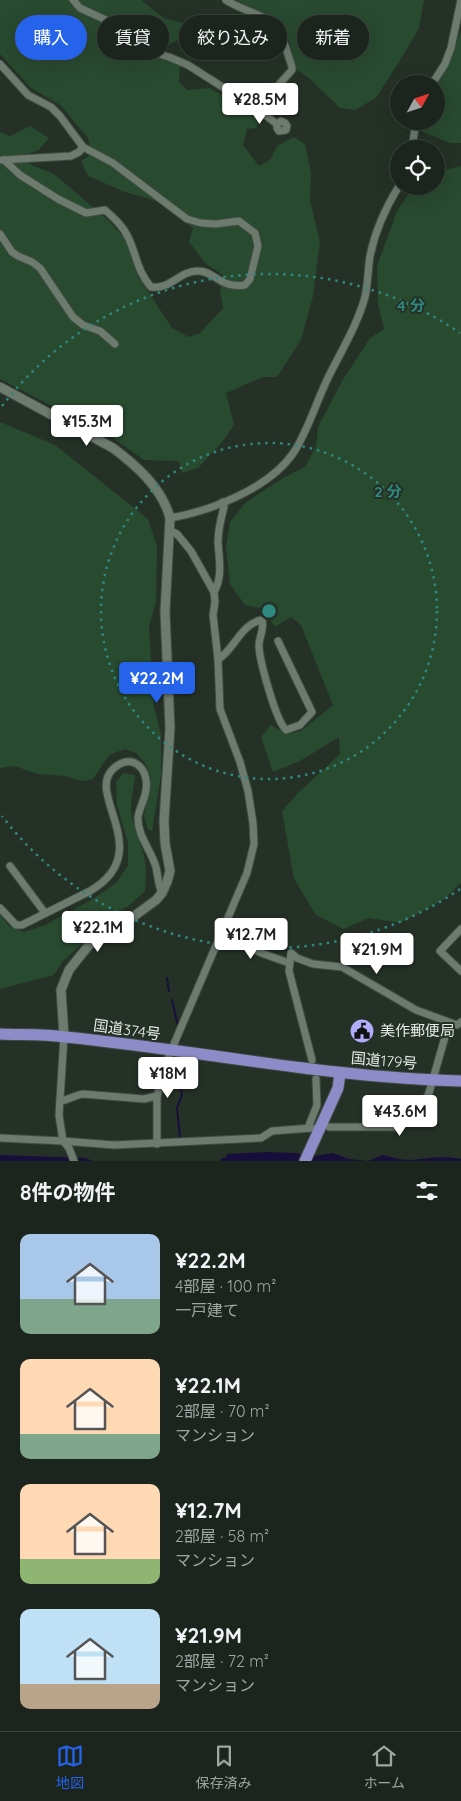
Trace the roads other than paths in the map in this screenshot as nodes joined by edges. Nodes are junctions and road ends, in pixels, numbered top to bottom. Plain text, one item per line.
1 (73, 0) edge
2 (226, 0) edge
3 (461, 0) edge
4 (0, 64) edge
5 (438, 75) edge
6 (257, 109) junction
7 (277, 124) dead end
8 (83, 147) junction
9 (2, 160) edge
10 (394, 195) edge
11 (0, 234) edge
12 (115, 344) dead end
13 (0, 386) edge
14 (223, 502) junction
15 (170, 518) junction
16 (169, 530) junction
17 (214, 592) junction
18 (278, 641) dead end
19 (218, 659) junction
20 (10, 866) dead end
21 (162, 893) junction
22 (0, 908) edge
23 (45, 913) junction
24 (461, 929) edge
25 (220, 935) junction
26 (289, 963) junction
27 (461, 971) edge
28 (461, 1022) edge
29 (449, 1023) junction
30 (0, 1034) edge
31 (64, 1036) junction
32 (172, 1051) junction
33 (312, 1060) dead end
34 (340, 1073) junction
35 (316, 1079) dead end
36 (431, 1081) junction
37 (461, 1081) edge
38 (157, 1096) junction
39 (60, 1101) junction
40 (329, 1127) dead end
41 (312, 1131) junction
42 (0, 1138) edge
43 (63, 1141) junction
44 (157, 1144) junction
45 (74, 1161) edge
46 (305, 1161) edge

1 - 6 street
2 - 6 street
3 - 5 street
4 - 8 street
6 - 7 street
8 - 9 street
8 - 9 street
10 - 14 street
11 - 12 street
13 - 15 street
14 - 15 street
14 - 17 street
15 - 16 street
16 - 17 street
16 - 21 street
17 - 19 street
18 - 19 street
19 - 25 street
20 - 23 street
21 - 23 street
21 - 31 street
22 - 23 street
24 - 27 street
25 - 26 street
25 - 32 street
26 - 29 street
26 - 33 street
28 - 29 street
29 - 36 street
30 - 31 highway, 国道374号
31 - 32 highway, 国道374号
31 - 39 street
32 - 34 highway, 国道374号
32 - 38 street
34 - 36 highway, 国道179号
34 - 41 highway, 国道179号
35 - 41 street
36 - 37 highway, 国道179号
36 - 40 street
38 - 39 street
38 - 44 street
39 - 43 street
41 - 44 street
41 - 46 highway, 国道179号
42 - 43 street
43 - 44 street
43 - 45 street

